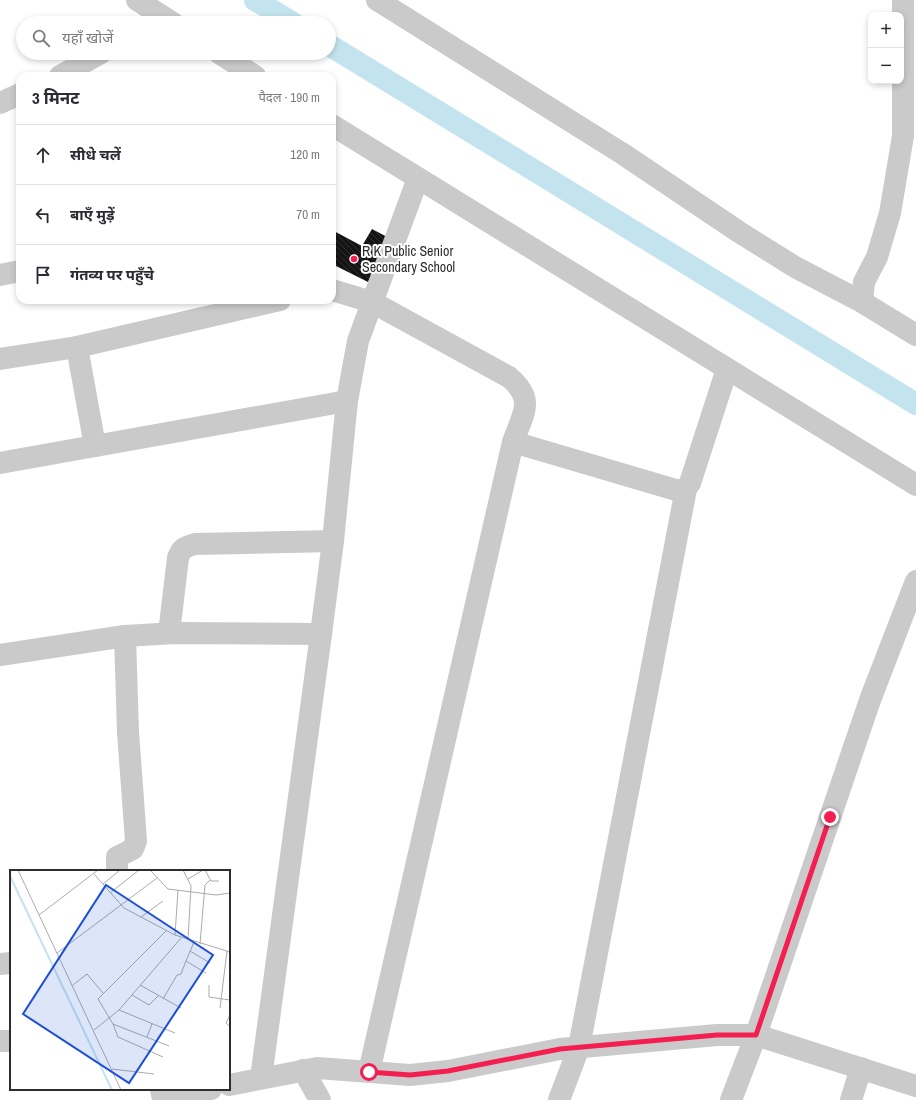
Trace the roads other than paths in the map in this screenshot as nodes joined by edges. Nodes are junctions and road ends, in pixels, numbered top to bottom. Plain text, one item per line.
1 (137, 0) edge
2 (377, 0) edge
3 (903, 0) edge
4 (155, 16) edge
5 (89, 60) edge
6 (230, 60) edge
7 (67, 72) edge
8 (248, 72) edge
9 (16, 96) edge
10 (0, 103) edge
11 (336, 127) edge
12 (418, 178) junction
13 (16, 272) edge
14 (0, 274) edge
15 (336, 291) edge
16 (372, 302) junction
17 (862, 302) junction
18 (263, 304) edge
19 (916, 335) edge
20 (77, 347) junction
21 (0, 359) edge
22 (727, 369) junction
23 (347, 401) junction
24 (513, 442) junction
25 (95, 446) junction
26 (0, 463) edge
27 (916, 485) edge
28 (686, 489) junction
29 (333, 541) junction
30 (916, 581) edge
31 (169, 633) junction
32 (321, 634) junction
33 (125, 636) junction
34 (0, 655) edge
35 (117, 870) edge
36 (10, 963) edge
37 (0, 964) edge
38 (756, 1035) junction
39 (579, 1047) junction
40 (861, 1068) junction
41 (303, 1070) junction
42 (369, 1072) junction
43 (261, 1078) junction
44 (230, 1085) edge
45 (916, 1086) edge
46 (161, 1090) edge
47 (208, 1093) edge
48 (163, 1100) edge
49 (177, 1100) edge
50 (320, 1100) edge
51 (559, 1100) edge
52 (731, 1100) edge
53 (850, 1100) edge

1 - 4 street
2 - 17 street
3 - 17 street
5 - 7 street
6 - 8 street
9 - 10 street
11 - 12 street
12 - 16 street
12 - 22 street
13 - 14 street
15 - 16 street
16 - 23 street
16 - 24 street
17 - 19 street
18 - 20 street
20 - 21 street
20 - 25 street
22 - 27 street
22 - 28 street
23 - 25 street
23 - 29 street
24 - 28 street
24 - 42 street
25 - 26 street
28 - 39 street
29 - 31 street
29 - 32 street
30 - 38 street
31 - 32 street
31 - 33 street
32 - 43 street
33 - 34 street
33 - 35 street
36 - 37 street
38 - 39 street
38 - 40 street
38 - 52 street
39 - 42 street
39 - 51 street
40 - 45 street
40 - 53 street
41 - 42 street
41 - 43 street
41 - 50 street
43 - 44 street
46 - 48 street
47 - 49 street

